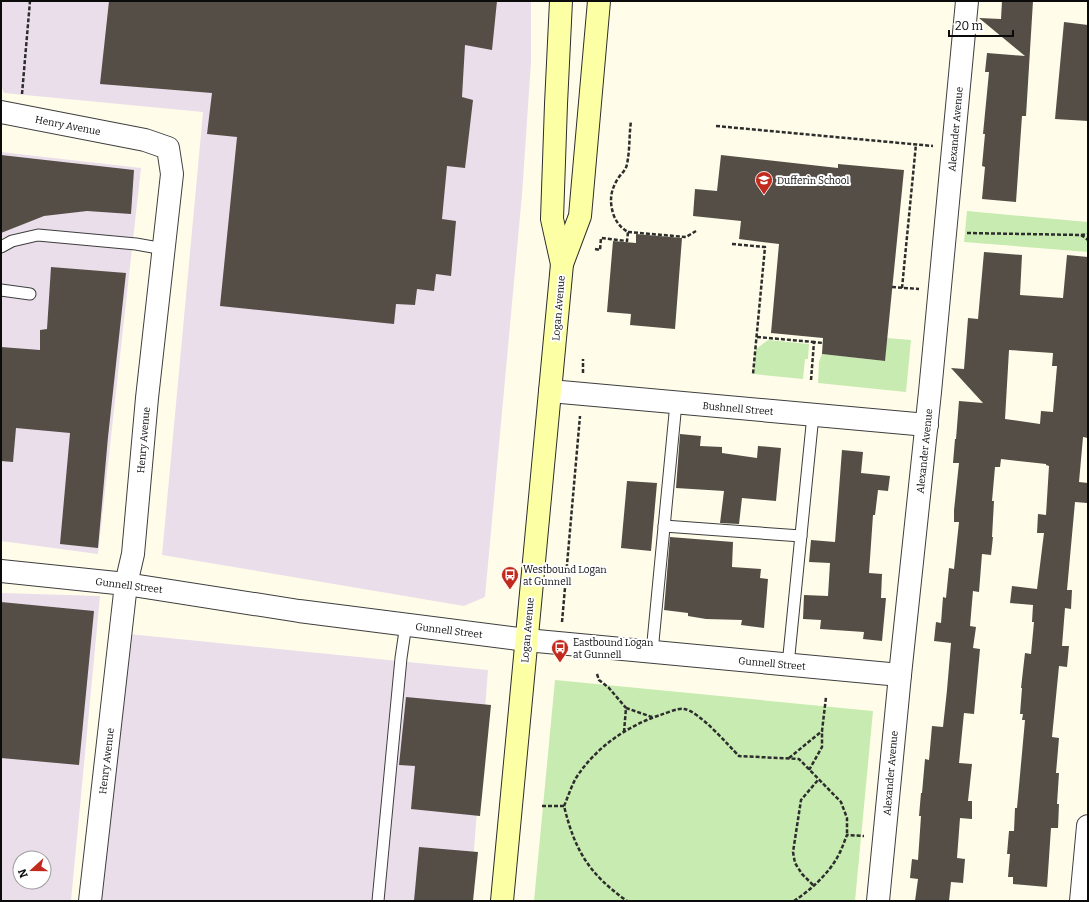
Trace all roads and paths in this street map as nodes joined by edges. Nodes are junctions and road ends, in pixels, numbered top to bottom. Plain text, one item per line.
1 (30, 1) edge
2 (561, 1) edge
3 (599, 1) edge
4 (967, 1) edge
5 (10, 114) edge
6 (631, 121) dead end
7 (716, 126) dead end
8 (916, 144) junction
9 (935, 146) dead end
10 (696, 230) dead end
11 (628, 232) junction
12 (963, 233) dead end
13 (1088, 234) edge
14 (1081, 235) junction
15 (1088, 240) edge
16 (732, 244) dead end
17 (1, 247) edge
18 (164, 249) junction
19 (595, 249) dead end
20 (562, 264) junction
21 (892, 287) dead end
22 (902, 288) junction
23 (921, 289) dead end
24 (1, 290) edge
25 (30, 294) dead end
26 (756, 337) junction
27 (814, 342) junction
28 (823, 343) dead end
29 (583, 359) dead end
30 (753, 374) dead end
31 (811, 380) dead end
32 (550, 391) junction
33 (582, 394) junction
34 (676, 403) junction
35 (813, 415) junction
36 (927, 425) junction
37 (664, 526) junction
38 (801, 536) junction
39 (1, 571) edge
40 (126, 584) junction
41 (406, 624) junction
42 (526, 640) junction
43 (560, 643) junction
44 (652, 652) junction
45 (788, 665) junction
46 (597, 674) dead end
47 (900, 675) junction
48 (826, 697) dead end
49 (626, 708) junction
50 (653, 717) junction
51 (822, 731) junction
52 (624, 732) junction
53 (789, 759) junction
54 (809, 770) junction
55 (818, 779) junction
56 (542, 806) dead end
57 (564, 806) junction
58 (1088, 826) edge
59 (846, 835) junction
60 (869, 836) dead end
61 (813, 885) junction
62 (800, 897) junction
63 (90, 901) edge
64 (378, 901) edge
65 (502, 901) edge
66 (627, 901) edge
67 (794, 901) edge
68 (802, 901) edge
69 (878, 901) edge
70 (1081, 901) edge

1 - 5 path
2 - 20 main road, Logan Avenue
3 - 20 main road, Logan Avenue
4 - 36 street, Alexander Avenue
5 - 18 street, Henry Avenue
6 - 11 path
7 - 8 path
8 - 9 path
8 - 22 path
10 - 11 path
11 - 19 path
12 - 14 path
13 - 14 path
14 - 15 path
16 - 26 path
17 - 18 lane
18 - 40 street, Henry Avenue
20 - 32 main road, Logan Avenue
21 - 22 path
22 - 23 path
24 - 25 lane
26 - 27 path
26 - 30 path
27 - 28 path
27 - 31 path
29 - 33 path
32 - 33 street, Bushnell Street
32 - 42 main road, Logan Avenue
33 - 34 street, Bushnell Street
33 - 43 path
34 - 35 street, Bushnell Street
34 - 37 lane
35 - 36 street, Bushnell Street
35 - 38 lane
36 - 47 street, Alexander Avenue
37 - 38 lane
37 - 44 lane
38 - 45 lane
39 - 40 street, Gunnell Street
40 - 41 street, Gunnell Street
40 - 63 street, Henry Avenue
41 - 42 street, Gunnell Street
41 - 64 lane
42 - 43 street, Gunnell Street
42 - 65 main road, Logan Avenue
43 - 44 street, Gunnell Street
44 - 45 street, Gunnell Street
45 - 47 street, Gunnell Street
46 - 49 path
47 - 69 street, Alexander Avenue
48 - 51 path
49 - 50 path
49 - 52 path
50 - 52 path
50 - 53 path
51 - 53 path
51 - 54 path
52 - 57 path
53 - 54 path
54 - 55 path
55 - 59 path
55 - 61 path
56 - 57 path
57 - 66 path
58 - 70 street
59 - 60 path
59 - 61 path
61 - 62 path
62 - 67 path
62 - 68 path

